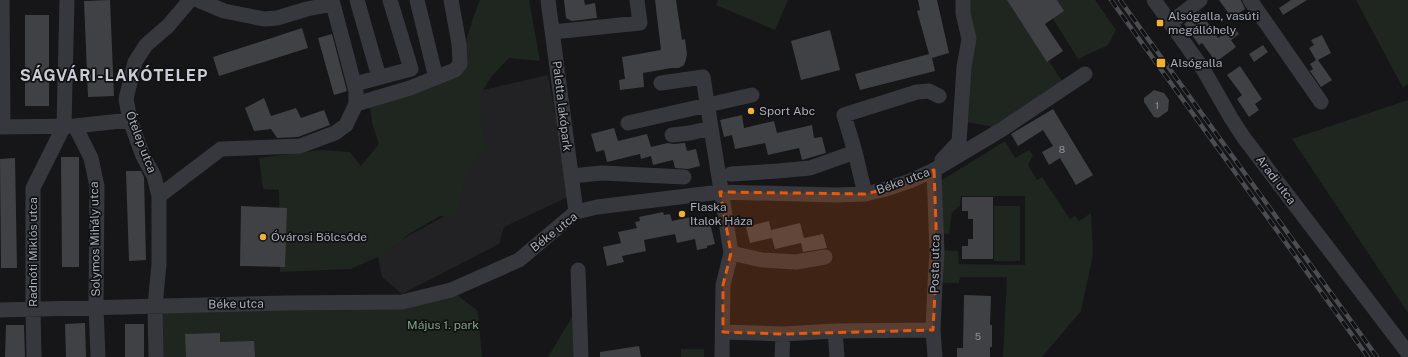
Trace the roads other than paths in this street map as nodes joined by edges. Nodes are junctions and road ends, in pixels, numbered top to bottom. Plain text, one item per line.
1 (2, 0) edge
2 (67, 0) edge
3 (190, 0) edge
4 (198, 0) edge
5 (357, 0) edge
6 (390, 0) edge
7 (417, 0) edge
8 (451, 0) edge
9 (548, 0) edge
10 (638, 0) edge
11 (963, 0) edge
12 (1154, 0) edge
13 (1200, 0) edge
14 (1250, 0) edge
15 (339, 2) edge
16 (1170, 23) junction
17 (553, 32) junction
18 (434, 70) dead end
19 (1085, 74) dead end
20 (379, 77) junction
21 (661, 83) dead end
22 (355, 84) junction
23 (752, 95) dead end
24 (939, 96) dead end
25 (1321, 102) dead end
26 (356, 104) junction
27 (707, 105) junction
28 (130, 120) junction
29 (628, 122) dead end
30 (69, 126) junction
31 (2, 127) edge
32 (711, 128) junction
33 (672, 135) dead end
34 (854, 152) junction
35 (934, 170) junction
36 (731, 174) dead end
37 (571, 176) junction
38 (684, 177) dead end
39 (720, 192) junction
40 (865, 194) junction
41 (159, 196) junction
42 (576, 212) junction
43 (731, 254) junction
44 (825, 257) dead end
45 (578, 270) dead end
46 (155, 306) junction
47 (96, 308) junction
48 (33, 309) junction
49 (0, 310) edge
50 (933, 330) junction
51 (836, 331) junction
52 (723, 332) junction
53 (783, 334) junction
54 (1408, 353) edge
55 (34, 357) edge
56 (98, 357) edge
57 (156, 357) edge
58 (581, 357) edge
59 (722, 357) edge
60 (782, 357) edge
61 (837, 357) edge
62 (935, 357) edge

1 - 31 street
2 - 30 street, Solymos Mihály utca
3 - 28 street, Ótelep utca
4 - 15 street
5 - 20 street
6 - 20 street
7 - 18 street
8 - 26 street
9 - 17 street, Paletta lakópark
10 - 17 street
11 - 35 street
12 - 16 street, Aradi utca
13 - 16 street
14 - 25 street
15 - 22 street
16 - 54 street, Aradi utca
17 - 37 street, Paletta lakópark
19 - 35 street, Béke utca
20 - 22 street
21 - 27 street
22 - 26 street
23 - 27 street
24 - 34 street
26 - 41 street
27 - 29 street
27 - 32 street
28 - 30 street
28 - 41 street, Ótelep utca
30 - 31 street
30 - 47 street, Solymos Mihály utca
30 - 48 street, Radnóti Miklós utca
32 - 33 street
32 - 39 street
34 - 36 street
34 - 40 street
35 - 40 street, Béke utca
35 - 50 street, Posta utca
37 - 38 street
37 - 42 street, Paletta lakópark
39 - 40 street, Béke utca
39 - 42 street, Béke utca
39 - 43 street
41 - 46 street, Ótelep utca
42 - 46 street, Béke utca
43 - 44 street
43 - 52 street
45 - 58 street
46 - 47 street, Béke utca
46 - 57 street, Ótelep utca
47 - 48 street, Béke utca
47 - 56 street, Solymos Mihály utca
48 - 49 street, Béke utca
48 - 55 street, Radnóti Miklós utca
50 - 51 street
50 - 62 street, Posta utca
51 - 53 street
51 - 61 street
52 - 53 street
52 - 59 street
53 - 60 street

